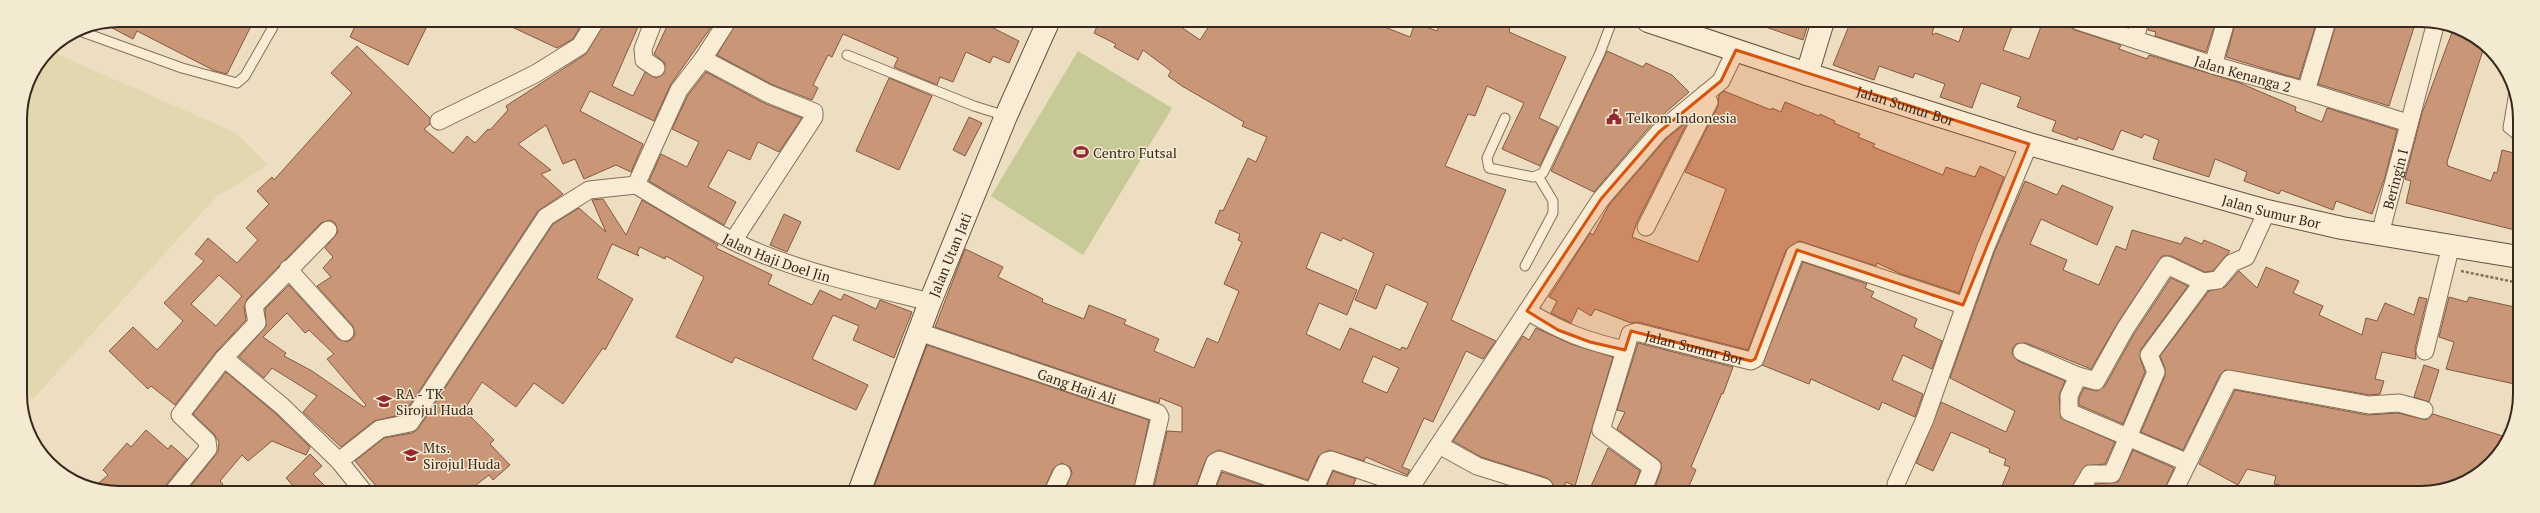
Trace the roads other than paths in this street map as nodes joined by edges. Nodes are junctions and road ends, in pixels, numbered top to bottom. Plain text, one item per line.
1 (273, 27) edge
2 (592, 27) edge
3 (651, 27) edge
4 (724, 27) edge
5 (1046, 27) edge
6 (1610, 27) edge
7 (1662, 27) edge
8 (1821, 27) edge
9 (2098, 27) edge
10 (2138, 27) edge
11 (2224, 27) edge
12 (2325, 27) edge
13 (2434, 28) edge
14 (86, 33) edge
15 (2135, 38) junction
16 (847, 55) dead end
17 (1733, 57) junction
18 (704, 59) junction
19 (2212, 65) junction
20 (656, 68) dead end
21 (1807, 74) junction
22 (2306, 91) junction
23 (1705, 94) junction
24 (2512, 106) edge
25 (1006, 116) junction
26 (1505, 118) dead end
27 (439, 121) dead end
28 (2408, 123) junction
29 (2513, 132) edge
30 (2028, 148) junction
31 (1538, 176) junction
32 (636, 185) junction
33 (2265, 215) junction
34 (1646, 227) dead end
35 (328, 230) dead end
36 (2380, 234) junction
37 (733, 241) junction
38 (2451, 245) junction
39 (2513, 256) edge
40 (1524, 266) dead end
41 (288, 269) junction
42 (2202, 282) junction
43 (930, 302) junction
44 (1963, 305) junction
45 (1528, 311) junction
46 (345, 332) dead end
47 (919, 332) junction
48 (1625, 350) junction
49 (2425, 351) dead end
50 (2022, 352) dead end
51 (224, 358) junction
52 (2078, 376) junction
53 (2424, 410) dead end
54 (2130, 438) junction
55 (1439, 445) junction
56 (340, 461) junction
57 (2186, 462) junction
58 (1062, 473) dead end
59 (1896, 484) dead end
60 (178, 486) edge
61 (359, 486) edge
62 (861, 486) edge
63 (1056, 486) edge
64 (1144, 486) edge
65 (1206, 486) edge
66 (1295, 486) edge
67 (1316, 486) edge
68 (1399, 486) edge
69 (1412, 486) edge
70 (1541, 486) edge
71 (1645, 486) edge
72 (2084, 486) edge
73 (2176, 486) edge

1 - 14 lane
2 - 27 street
3 - 20 street
4 - 18 street
5 - 25 main road, Jalan Utan Jati
6 - 31 lane
7 - 17 main road, Jalan Sumur Bor
8 - 21 main road
9 - 15 street, Jalan Kenanga 2
10 - 15 street
11 - 19 street
12 - 22 street
13 - 28 street, Beringin I
15 - 19 street, Jalan Kenanga 2
16 - 25 lane
17 - 21 main road, Jalan Sumur Bor
17 - 23 street
18 - 32 street
18 - 37 street
19 - 22 street, Jalan Kenanga 2
21 - 30 main road, Jalan Sumur Bor
22 - 28 street, Jalan Kenanga 2
23 - 34 street
23 - 45 street
24 - 29 lane
25 - 43 main road, Jalan Utan Jati
26 - 31 lane
28 - 36 street, Beringin I
30 - 33 main road, Jalan Sumur Bor
30 - 44 street
31 - 40 lane
32 - 37 street, Jalan Haji Doel Jin
32 - 56 street
33 - 36 main road, Jalan Sumur Bor
33 - 42 street
35 - 41 street
36 - 38 main road, Jalan Sumur Bor
37 - 43 street, Jalan Haji Doel Jin
38 - 39 main road, Jalan Sumur Bor
38 - 49 street
41 - 46 street
41 - 51 street
42 - 52 street
42 - 54 street
43 - 47 main road, Jalan Utan Jati
44 - 48 street, Jalan Sumur Bor
44 - 59 street
45 - 48 street
45 - 55 street
47 - 62 main road, Jalan Utan Jati
47 - 64 street, Gang Haji Ali
48 - 71 street, Jalan Sumur Bor
50 - 52 street
51 - 56 street
51 - 60 street
52 - 54 street
53 - 57 street
54 - 57 street
54 - 72 street
55 - 69 street
55 - 70 street
56 - 61 street
57 - 73 street
58 - 63 street
65 - 66 street
67 - 68 street

